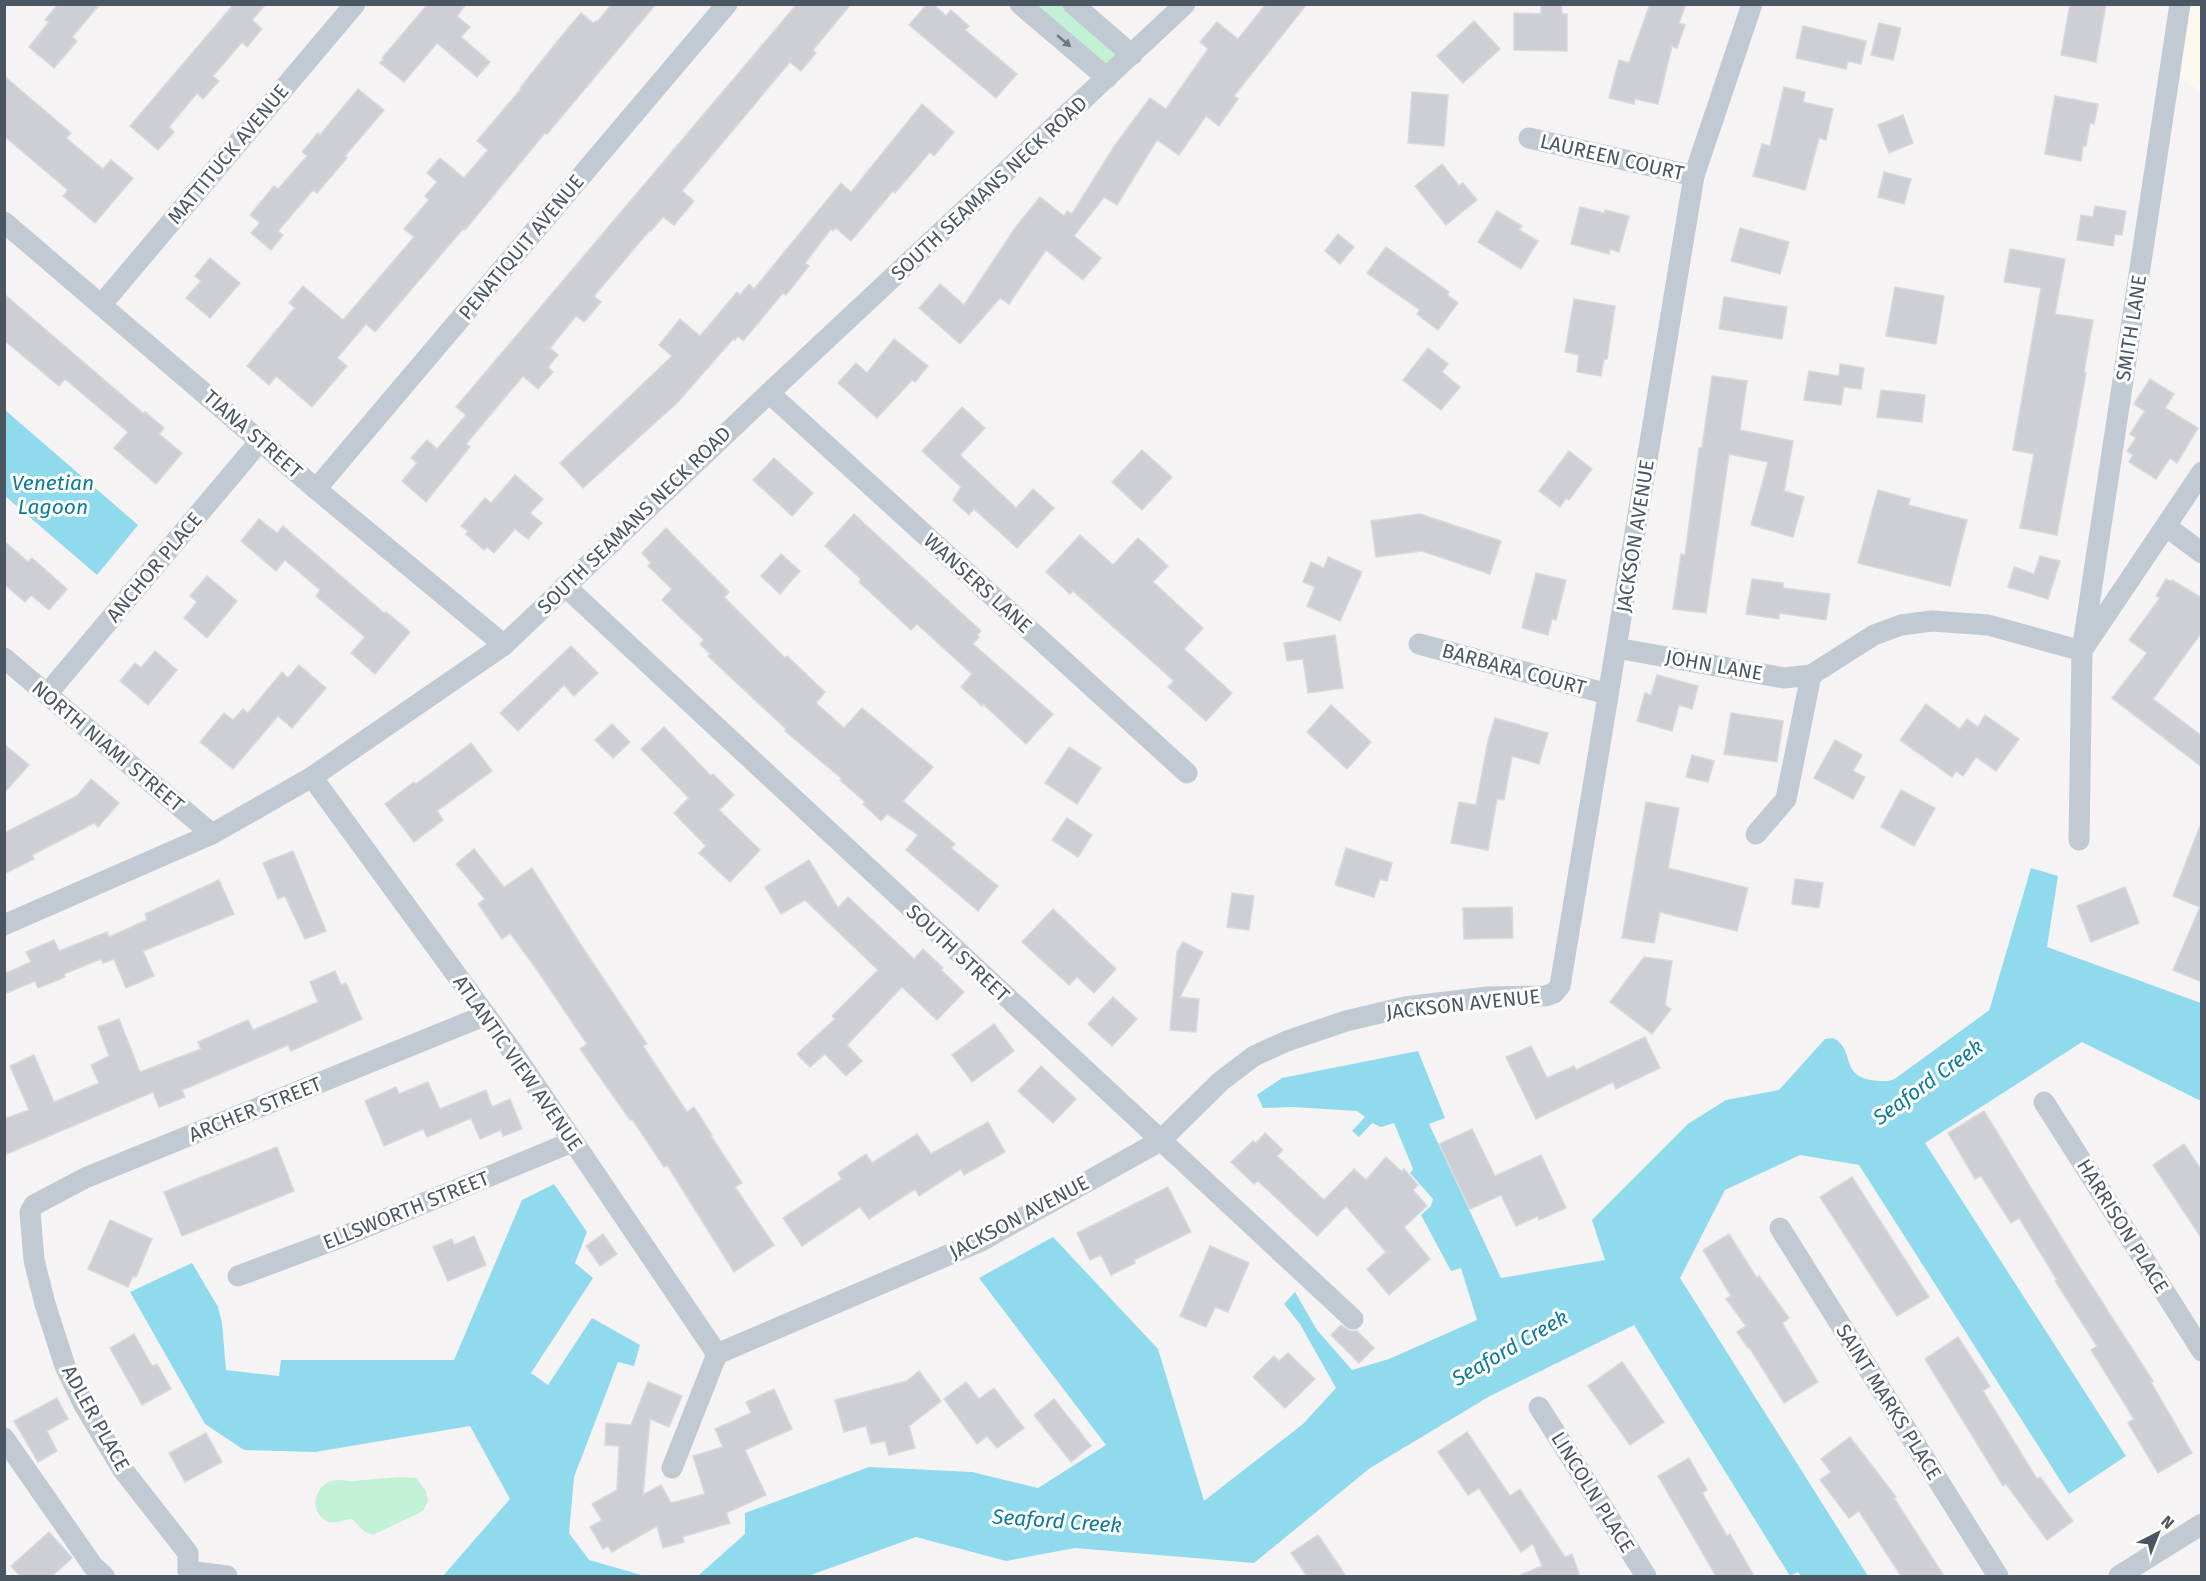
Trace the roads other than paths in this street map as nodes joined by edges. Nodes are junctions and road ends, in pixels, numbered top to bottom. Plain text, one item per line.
1 (354, 4) edge
2 (727, 4) edge
3 (1020, 4) edge
4 (1073, 4) edge
5 (1185, 4) edge
6 (1752, 4) edge
7 (2180, 4) edge
8 (1132, 55) junction
9 (1107, 78) junction
10 (1529, 138) dead end
11 (1694, 176) junction
12 (4, 222) edge
13 (102, 304) junction
14 (769, 393) junction
15 (261, 440) junction
16 (2202, 472) edge
17 (316, 489) junction
18 (2167, 527) junction
19 (2202, 553) edge
20 (566, 586) junction
21 (1419, 644) dead end
22 (504, 645) junction
23 (1616, 648) junction
24 (2082, 651) junction
25 (4, 658) edge
26 (1811, 675) junction
27 (47, 694) junction
28 (1608, 694) junction
29 (1187, 773) dead end
30 (312, 777) junction
31 (212, 834) junction
32 (1756, 834) dead end
33 (2079, 840) dead end
34 (4, 925) edge
35 (486, 1015) junction
36 (2044, 1102) dead end
37 (572, 1142) junction
38 (1160, 1142) junction
39 (30, 1212) joint
40 (1780, 1228) dead end
41 (238, 1276) dead end
42 (1353, 1319) dead end
43 (2202, 1351) edge
44 (717, 1354) junction
45 (1539, 1407) dead end
46 (4, 1438) edge
47 (672, 1468) dead end
48 (2202, 1524) edge
49 (186, 1574) edge
50 (104, 1576) edge
51 (227, 1576) edge
52 (1646, 1576) edge
53 (1998, 1576) edge
54 (2119, 1576) edge

1 - 13 street, MATTITUCK AVENUE
2 - 17 street, PENATIQUIT AVENUE
3 -> 9 street
4 - 8 street
5 - 8 street, SOUTH SEAMANS NECK ROAD
6 - 11 street, JACKSON AVENUE
7 - 24 street, SMITH LANE
8 - 9 street, SOUTH SEAMANS NECK ROAD
9 - 14 street, SOUTH SEAMANS NECK ROAD
10 - 11 street, LAUREEN COURT
11 - 23 street, JACKSON AVENUE
12 - 13 street, TIANA STREET
13 - 15 street, TIANA STREET
14 - 20 street, SOUTH SEAMANS NECK ROAD
14 - 29 street, WANSERS LANE
15 - 17 street, TIANA STREET
15 - 27 street, ANCHOR PLACE
16 - 18 street
17 - 22 street, TIANA STREET
18 - 19 street
18 - 24 street
20 - 22 street, SOUTH SEAMANS NECK ROAD
20 - 38 street, SOUTH STREET
21 - 28 street, BARBARA COURT
22 - 30 street, SOUTH SEAMANS NECK ROAD
23 - 26 street, JOHN LANE
23 - 28 street, JACKSON AVENUE
24 - 26 street, JOHN LANE
24 - 33 street, SMITH LANE
25 - 27 street, NORTH NIAMI STREET
26 - 32 street
27 - 31 street, NORTH NIAMI STREET
28 - 38 street, JACKSON AVENUE
30 - 31 street, SOUTH SEAMANS NECK ROAD
30 - 35 street, ATLANTIC VIEW AVENUE
31 - 34 street, SOUTH SEAMANS NECK ROAD
35 - 37 street, ATLANTIC VIEW AVENUE
35 - 39 street, ARCHER STREET
36 - 43 street, HARRISON PLACE
37 - 41 street, ELLSWORTH STREET
37 - 44 street, ATLANTIC VIEW AVENUE
38 - 42 street, SOUTH STREET
38 - 44 street, JACKSON AVENUE
39 - 49 street, ADLER PLACE
40 - 53 street, SAINT MARKS PLACE
44 - 47 street
45 - 52 street, LINCOLN PLACE
46 - 50 street
48 - 54 street
49 - 51 street

